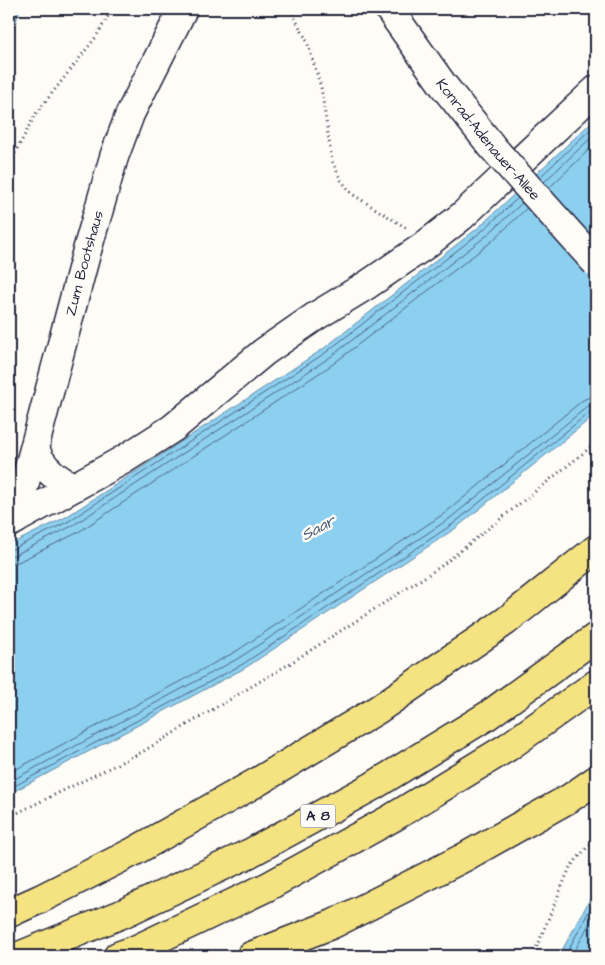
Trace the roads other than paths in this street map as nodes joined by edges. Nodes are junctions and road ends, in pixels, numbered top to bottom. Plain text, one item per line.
1 (183, 9) edge
2 (389, 9) edge
3 (596, 90) edge
4 (596, 263) edge
5 (35, 446) junction
6 (74, 487) junction
7 (12, 522) edge
8 (596, 549) edge
9 (596, 637) edge
10 (596, 684) edge
11 (596, 780) edge
12 (9, 913) edge
13 (18, 956) edge
14 (118, 956) edge
15 (251, 956) edge

1 - 5 street, Zum Bootshaus
2 - 4 street, Konrad-Adenauer-Allee, bridge
3 - 6 street
5 - 6 street
5 - 7 street, Zum Bootshaus
6 - 7 street
8 - 12 highway
9 - 13 highway, A 8
10 - 14 highway, A 8
11 - 15 highway

